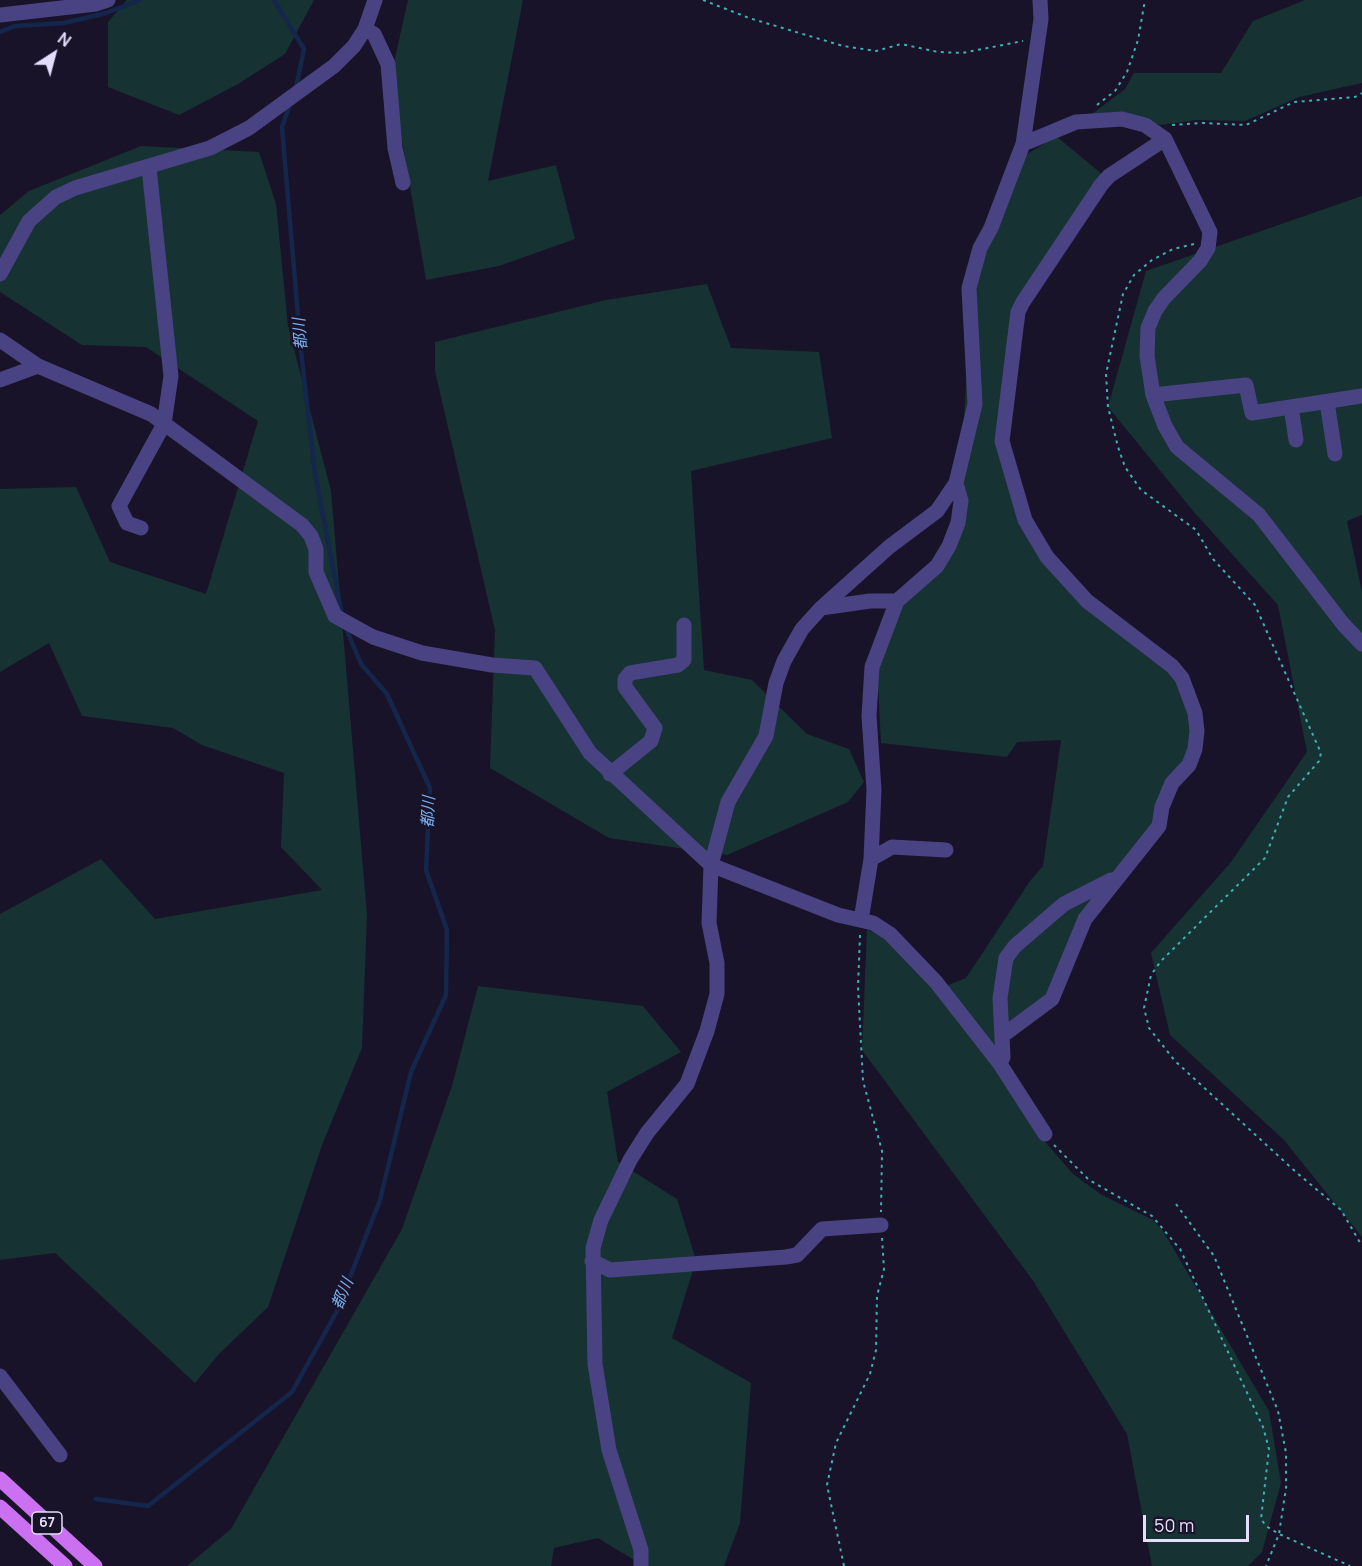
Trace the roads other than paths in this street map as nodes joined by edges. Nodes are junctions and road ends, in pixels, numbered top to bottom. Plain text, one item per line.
1 (108, 0) edge
2 (375, 0) edge
3 (1040, 0) edge
4 (0, 15) edge
5 (365, 29) junction
6 (1166, 139) junction
7 (1023, 144) junction
8 (149, 168) junction
9 (403, 183) dead end
10 (0, 274) edge
11 (0, 340) edge
12 (38, 366) junction
13 (0, 380) edge
14 (1153, 395) junction
15 (1362, 396) edge
16 (1327, 402) junction
17 (1291, 407) junction
18 (164, 424) junction
19 (1296, 440) dead end
20 (1335, 454) dead end
21 (956, 483) junction
22 (141, 528) dead end
23 (897, 601) junction
24 (821, 608) junction
25 (684, 625) dead end
26 (1362, 644) edge
27 (610, 774) junction
28 (946, 850) dead end
29 (871, 859) junction
30 (711, 865) junction
31 (1119, 875) junction
32 (861, 920) junction
33 (1002, 1036) junction
34 (1000, 1064) junction
35 (1045, 1134) road end
36 (881, 1225) road end
37 (592, 1261) junction
38 (0, 1376) edge
39 (60, 1455) dead end
40 (0, 1479) edge
41 (0, 1507) edge
42 (64, 1566) edge
43 (95, 1566) edge
44 (640, 1566) edge

1 - 4 street
2 - 5 street
3 - 7 street
5 - 8 street
5 - 9 street
6 - 7 street
6 - 14 street
6 - 31 street
7 - 21 street
8 - 10 street
8 - 18 street
11 - 12 street
12 - 13 street
12 - 18 street
14 - 17 street
14 - 26 street
15 - 16 street
16 - 17 street
16 - 20 street
17 - 19 street
18 - 22 street
18 - 27 street
21 - 23 street
21 - 24 street
23 - 24 street
23 - 29 street
24 - 30 street
25 - 27 street
27 - 30 street
28 - 29 street
29 - 32 street
30 - 32 street
30 - 37 street
31 - 33 street
31 - 33 street
32 - 34 street
33 - 34 street
34 - 35 street
36 - 37 street
37 - 44 street
38 - 39 street
40 - 43 main road, 67
41 - 42 main road, 67

